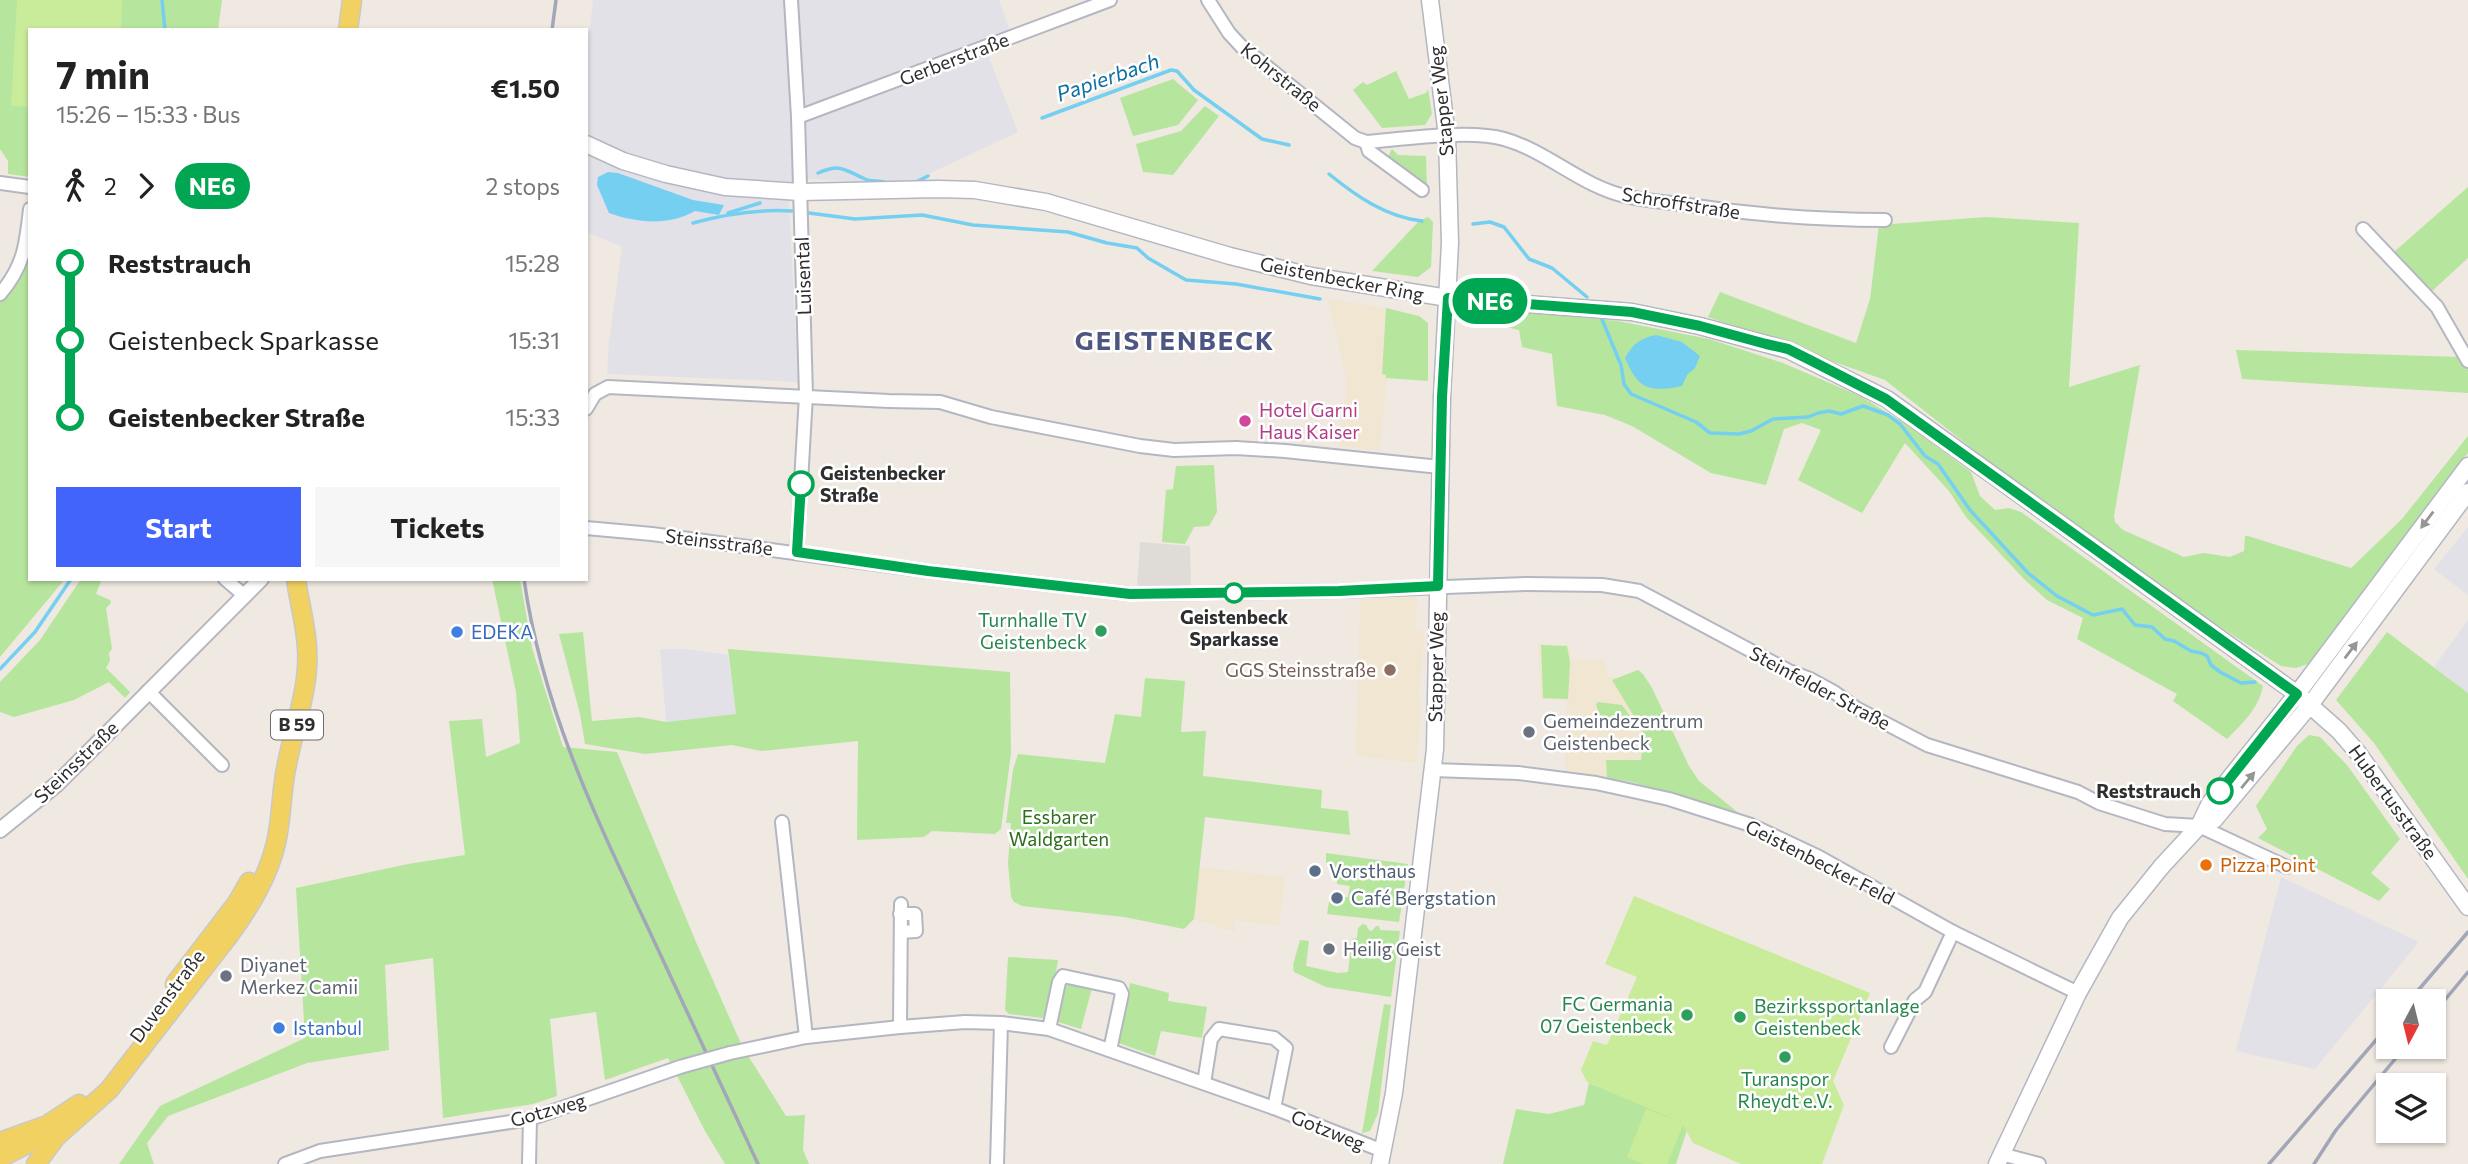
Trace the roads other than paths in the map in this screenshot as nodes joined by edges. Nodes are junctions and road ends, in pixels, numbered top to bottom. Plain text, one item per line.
1 (352, 0) edge
2 (791, 0) edge
3 (1110, 0) edge
4 (1208, 0) edge
5 (1430, 0) edge
6 (348, 28) edge
7 (798, 117) junction
8 (1447, 136) junction
9 (1366, 142) junction
10 (588, 145) edge
11 (0, 183) edge
12 (28, 187) edge
13 (1422, 190) dead end
14 (800, 192) junction
15 (1885, 220) dead end
16 (28, 223) edge
17 (2363, 229) dead end
18 (0, 295) edge
19 (1448, 298) junction
20 (2468, 361) edge
21 (806, 395) junction
22 (588, 406) edge
23 (2468, 466) edge
24 (1440, 467) junction
25 (2468, 492) edge
26 (588, 528) edge
27 (797, 552) junction
28 (227, 581) edge
29 (259, 581) edge
30 (296, 581) edge
31 (1438, 586) junction
32 (245, 596) junction
33 (148, 691) junction
34 (2297, 694) junction
35 (2310, 705) junction
36 (222, 765) dead end
37 (1433, 770) junction
38 (280, 801) junction
39 (782, 822) dead end
40 (2199, 826) junction
41 (0, 830) edge
42 (2287, 867) dead end
43 (2468, 907) edge
44 (901, 909) dead end
45 (1953, 932) junction
46 (2078, 993) junction
47 (1001, 1023) junction
48 (900, 1027) junction
49 (1049, 1029) junction
50 (806, 1037) junction
51 (1891, 1047) dead end
52 (1110, 1050) junction
53 (1204, 1083) junction
54 (1274, 1108) junction
55 (530, 1119) junction
56 (75, 1120) junction
57 (0, 1142) edge
58 (1382, 1157) edge
59 (0, 1158) edge
60 (1999, 1159) edge
61 (36, 1164) edge
62 (285, 1164) edge
63 (529, 1164) edge
64 (998, 1164) edge
65 (2039, 1164) edge

1 - 6 main road
2 - 7 street, Luisental
3 - 7 street, Gerberstraße
4 - 9 street, Kohrstraße
5 - 8 main road, Stapper Weg
7 - 14 street, Luisental
8 - 9 street
8 - 15 street, Schroffstraße
8 - 19 main road, Stapper Weg
9 - 13 street, Kohrstraße
10 - 14 main road, Geistenbecker Ring
11 - 12 street
14 - 19 main road, Geistenbecker Ring
14 - 21 street, Luisental
16 - 18 street
17 - 20 street
19 - 24 main road, Stapper Weg
19 - 34 main road, Geistenbecker Ring
21 - 22 street
21 - 24 street
21 - 27 street, Luisental
23 -> 34 main road
24 - 31 main road, Stapper Weg
35 -> 25 main road
26 - 27 street, Steinsstraße
27 - 31 street, Steinsstraße
28 - 32 street
29 - 32 street, Steinsstraße
30 - 38 main road, Duvenstraße / B 59
31 - 37 main road, Stapper Weg
31 - 40 street, Steinfelder Straße
32 - 33 street, Steinsstraße
33 - 36 street
33 - 41 street, Steinsstraße
34 - 35 main road, Geistenbecker Ring
34 - 40 main road
40 -> 35 main road
35 - 43 main road, Hubertusstraße
37 - 45 street, Geistenbecker Feld
37 - 58 main road, Stapper Weg
38 - 56 main road, Duvenstraße / B 59
38 - 57 main road, Duvenstraße / B 59
39 - 50 street
40 - 42 street
40 - 46 main road
44 - 48 street
45 - 46 street, Geistenbecker Feld
45 - 51 street
46 - 60 main road
47 - 48 street, Gotzweg
47 - 49 street, Gotzweg
47 - 64 street
48 - 50 street, Gotzweg
49 - 52 street, Gotzweg
49 - 52 street
50 - 55 street, Gotzweg, bridge
52 - 53 street, Gotzweg
53 - 54 street, Gotzweg
53 - 54 street, Gotzweg
54 - 58 street, Gotzweg
55 - 62 street, Gotzweg
55 - 63 street
56 - 59 main road, B 59
56 - 61 main road, B 59
60 - 65 street

